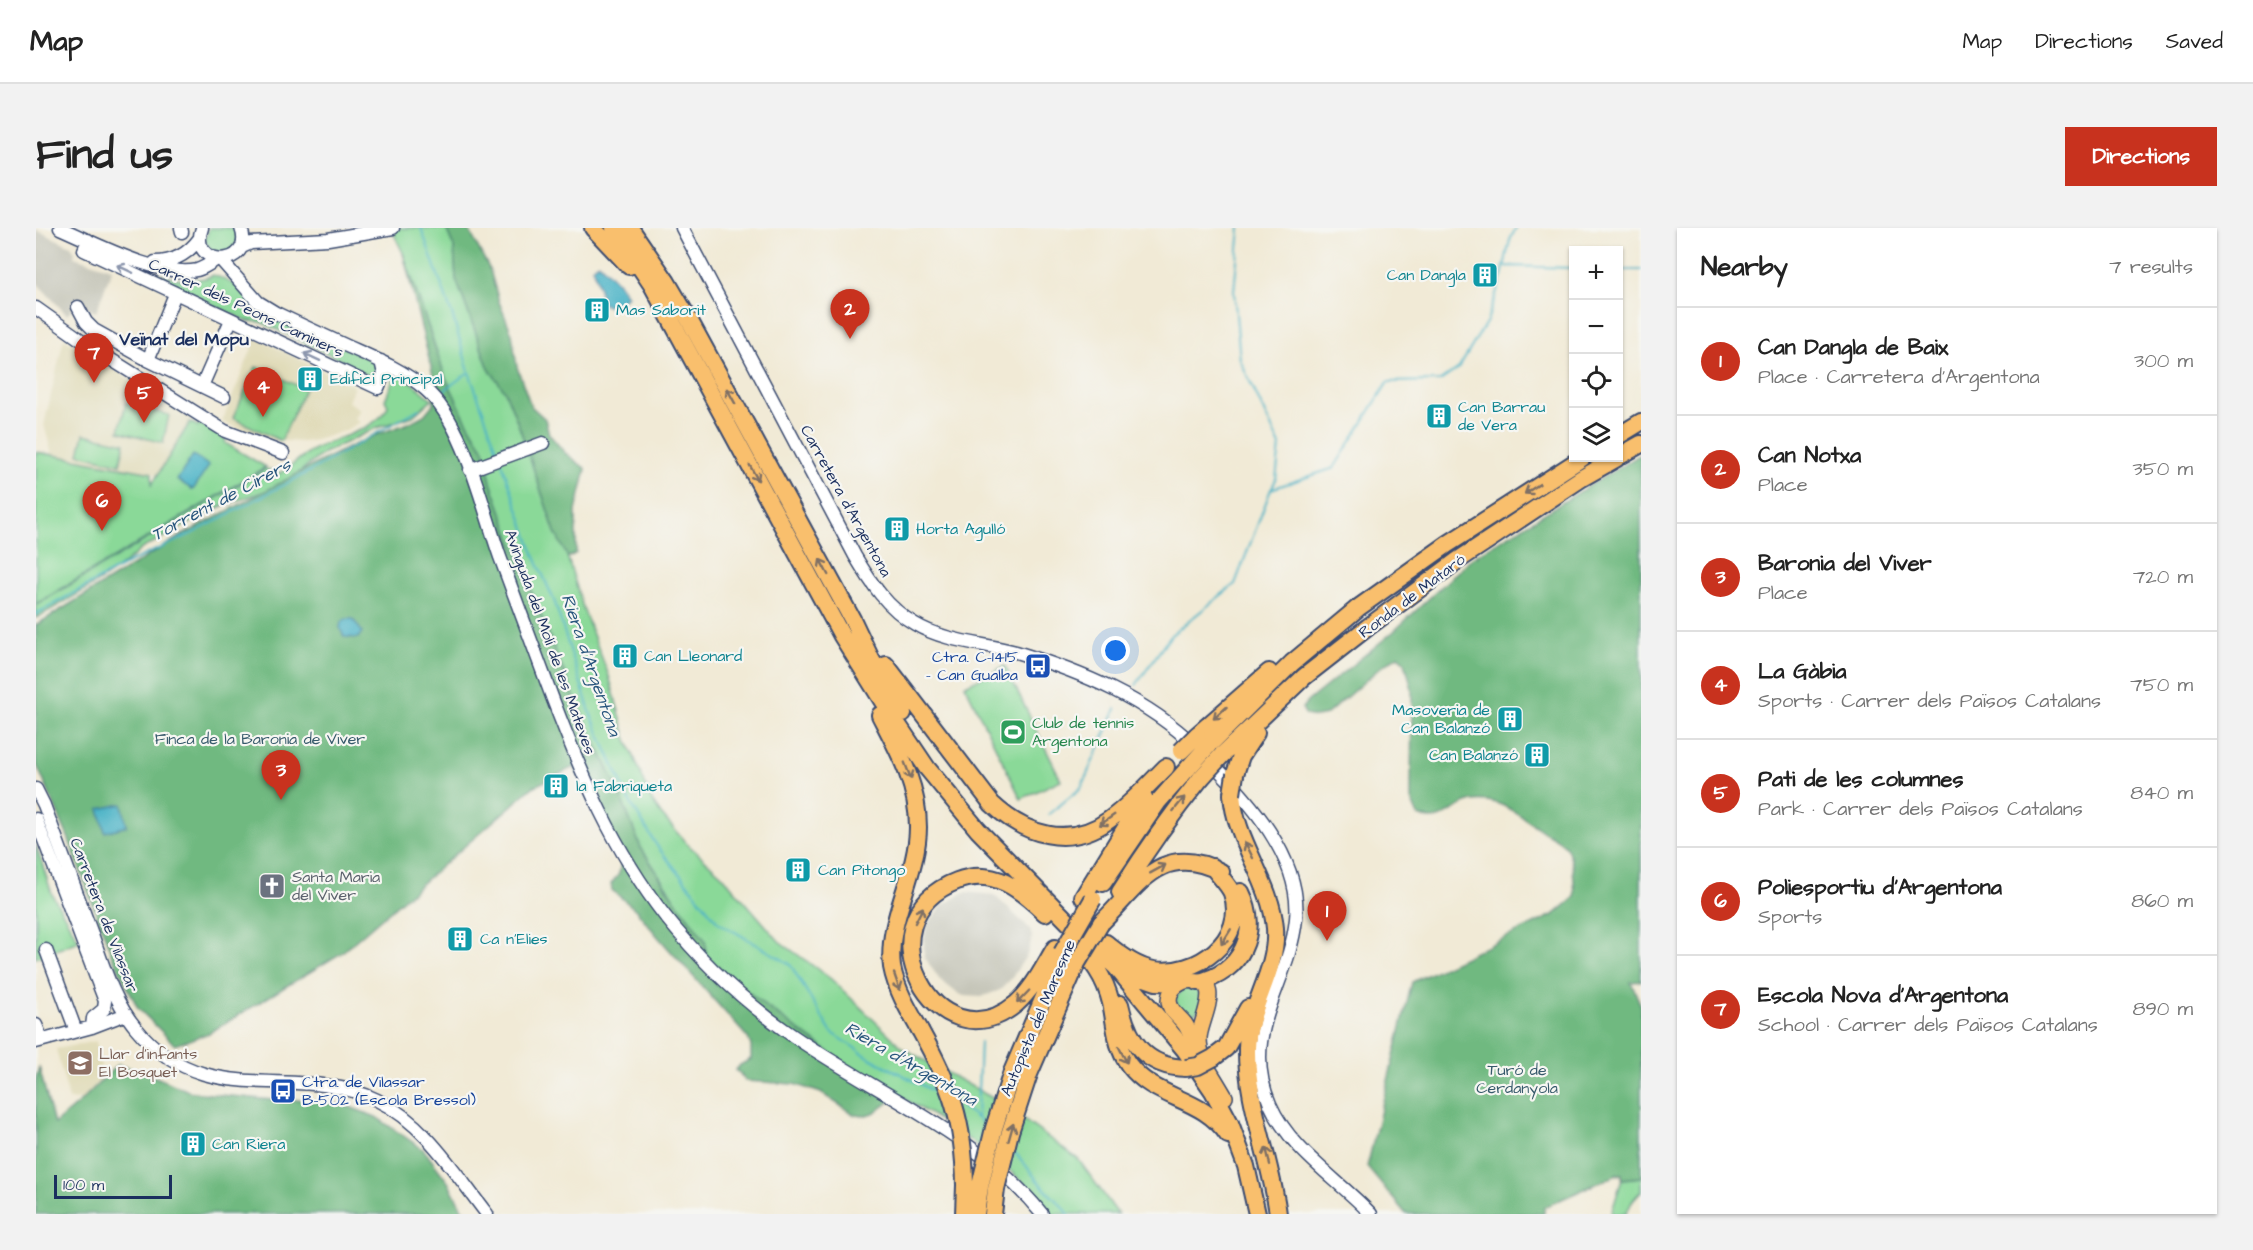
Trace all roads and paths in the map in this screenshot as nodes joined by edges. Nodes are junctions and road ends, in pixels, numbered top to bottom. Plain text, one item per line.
1 (60, 228) edge
2 (243, 228) edge
3 (592, 228) edge
4 (614, 228) edge
5 (630, 228) edge
6 (682, 228) edge
7 (390, 229) edge
8 (201, 234) edge
9 (88, 240) junction
10 (285, 242) junction
11 (239, 250) junction
12 (219, 259) junction
13 (140, 261) junction
14 (243, 284) junction
15 (175, 294) junction
16 (78, 307) dead end
17 (36, 308) edge
18 (667, 311) junction
19 (231, 320) junction
20 (148, 360) junction
21 (381, 361) junction
22 (202, 386) junction
23 (224, 397) dead end
24 (1641, 422) edge
25 (1623, 433) edge
26 (539, 444) dead end
27 (1641, 444) edge
28 (283, 453) dead end
29 (1623, 454) edge
30 (1576, 462) edge
31 (1609, 462) edge
32 (475, 467) junction
33 (1457, 561) junction
34 (852, 619) junction
35 (842, 636) junction
36 (1209, 745) junction
37 (1166, 767) junction
38 (1195, 772) junction
39 (36, 789) edge
40 (36, 819) edge
41 (1213, 867) junction
42 (1088, 898) junction
43 (1269, 905) junction
44 (1089, 927) junction
45 (46, 950) dead end
46 (1059, 951) junction
47 (1198, 982) junction
48 (1179, 983) junction
49 (126, 1014) junction
50 (1204, 1014) junction
51 (1180, 1018) junction
52 (36, 1025) edge
53 (92, 1027) junction
54 (76, 1031) junction
55 (39, 1041) edge
56 (1208, 1060) junction
57 (980, 1187) junction
58 (487, 1214) edge
59 (964, 1214) edge
60 (976, 1214) edge
61 (993, 1214) edge
62 (1042, 1214) edge
63 (1255, 1214) edge
64 (1264, 1214) edge
65 (1278, 1214) edge
66 (1371, 1214) edge

1 - 9 street
2 - 10 street
2 - 11 street
3 - 18 highway
4 - 18 highway
34 -> 5 highway
6 - 66 street, Carretera d'Argentona
7 - 10 street
8 - 12 street, Avinguda del Molí de les Mateves
8 - 13 street
9 - 13 street
15 -> 9 street, Carrer dels Peons Caminers
10 - 11 street
11 - 12 street
11 - 14 street
12 - 13 street
12 - 14 street, Avinguda del Molí de les Mateves
14 - 21 street, Avinguda del Molí de les Mateves
15 - 19 street, Carrer dels Peons Caminers
15 - 20 street
16 - 20 street
17 - 28 street
18 -> 35 highway
21 -> 19 street, Carrer dels Peons Caminers
19 - 22 street
20 - 22 street
21 - 32 street, Avinguda del Molí de les Mateves
22 - 23 street
24 - 25 highway
26 - 32 street
27 - 29 highway, Ronda de Mataró
30 -> 36 highway, Ronda de Mataró
31 - 33 highway, Ronda de Mataró
32 - 62 street, Avinguda del Molí de les Mateves
33 - 36 highway, Ronda de Mataró
43 -> 33 highway, bridge
37 -> 34 highway
34 - 44 highway
35 - 44 highway
35 -> 57 highway, bridge
36 - 37 highway, bridge
36 - 38 highway, Autopista del Maresme, bridge
37 - 42 highway
38 - 42 highway, Autopista del Maresme
44 -> 38 highway, Autopista del Maresme
39 - 49 street, Carretera de Vilassar
40 - 53 street
44 -> 41 highway
41 -> 44 highway
41 - 47 highway
42 - 46 highway, Autopista del Maresme, bridge
43 - 56 highway
65 -> 43 highway
44 - 48 highway
44 - 56 highway, bridge
57 -> 44 highway, Autopista del Maresme, bridge
44 - 63 highway
45 - 54 street
46 - 57 highway, Autopista del Maresme, bridge
46 -> 63 highway
47 - 48 main road
47 - 50 main road
48 - 51 main road
49 - 53 street
49 - 58 street, Carretera de Vilassar
50 - 51 main road
50 - 56 main road
51 - 56 main road
52 - 55 street
53 - 54 street
54 - 55 street
56 - 64 main road
57 - 59 highway
57 - 60 highway
57 - 61 highway

